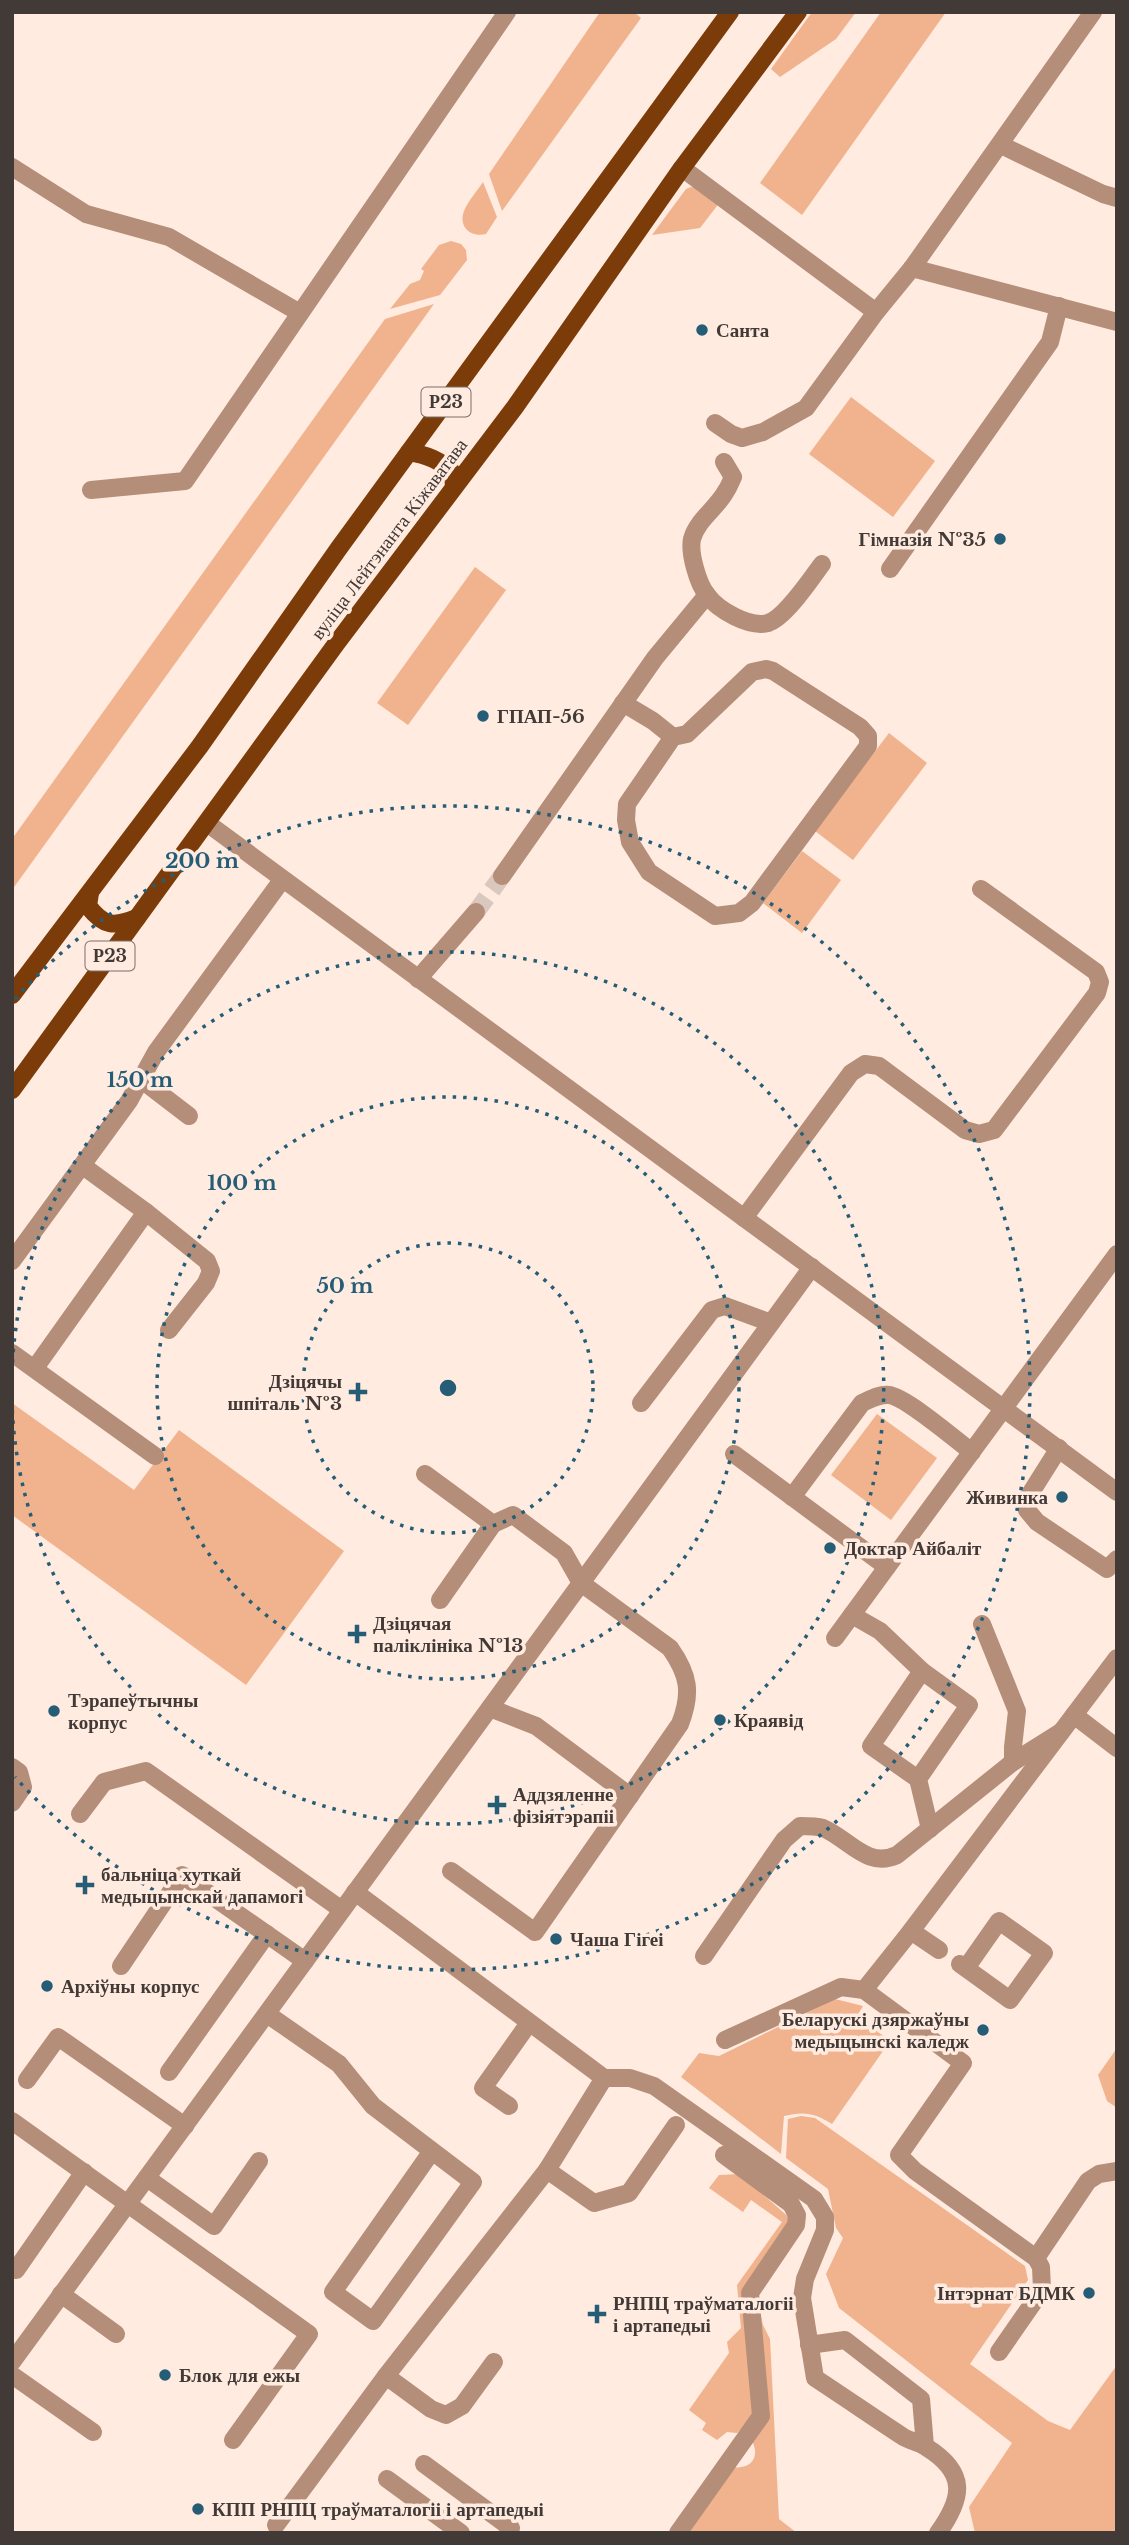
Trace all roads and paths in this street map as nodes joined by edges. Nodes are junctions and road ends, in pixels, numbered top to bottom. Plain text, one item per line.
1 (507, 12) edge
2 (730, 12) edge
3 (798, 12) edge
4 (1093, 12) edge
5 (1001, 145) junction
6 (12, 167) edge
7 (682, 168) junction
8 (1117, 198) edge
9 (912, 268) junction
10 (1059, 306) junction
11 (876, 312) junction
12 (300, 313) junction
13 (1117, 322) edge
14 (715, 422) dead end
15 (409, 452) junction
16 (724, 462) dead end
17 (454, 487) junction
18 (91, 490) dead end
19 (822, 564) dead end
20 (890, 569) dead end
21 (707, 595) junction
22 (623, 703) junction
23 (673, 737) junction
24 (207, 823) junction
25 (502, 876) tunnel mouth
26 (282, 880) junction
27 (981, 889) dead end
28 (90, 892) junction
29 (476, 912) tunnel mouth
30 (137, 918) junction
31 (418, 979) junction
32 (12, 995) edge
33 (142, 1080) junction
34 (12, 1090) edge
35 (189, 1116) dead end
36 (83, 1166) junction
37 (146, 1212) junction
38 (744, 1218) junction
39 (1117, 1254) edge
40 (12, 1261) edge
41 (811, 1267) junction
42 (771, 1323) junction
43 (169, 1330) dead end
44 (12, 1353) edge
45 (35, 1368) junction
46 (641, 1403) dead end
47 (1004, 1409) junction
48 (1059, 1448) junction
49 (972, 1452) junction
50 (734, 1454) dead end
51 (155, 1455) dead end
52 (425, 1474) dead end
53 (1117, 1492) edge
54 (792, 1497) junction
55 (493, 1524) junction
56 (1117, 1559) edge
57 (887, 1567) junction
58 (581, 1583) junction
59 (440, 1600) dead end
60 (852, 1615) junction
61 (982, 1623) dead end
62 (835, 1638) dead end
63 (1117, 1658) edge
64 (922, 1671) junction
65 (489, 1708) junction
66 (1074, 1715) junction
67 (1061, 1732) junction
68 (1117, 1748) edge
69 (1013, 1762) junction
70 (12, 1767) edge
71 (918, 1779) junction
72 (630, 1796) junction
73 (12, 1803) edge
74 (80, 1814) dead end
75 (930, 1829) junction
76 (451, 1871) dead end
77 (355, 1892) junction
78 (342, 1910) junction
79 (911, 1931) junction
80 (267, 1934) junction
81 (939, 1950) dead end
82 (704, 1956) dead end
83 (305, 1961) junction
84 (121, 1966) dead end
85 (963, 1966) joint
86 (864, 1990) junction
87 (267, 2014) junction
88 (529, 2022) junction
89 (724, 2040) dead end
90 (169, 2072) dead end
91 (604, 2078) junction
92 (27, 2080) dead end
93 (509, 2106) dead end
94 (12, 2121) edge
95 (677, 2125) dead end
96 (185, 2126) junction
97 (432, 2151) junction
98 (724, 2155) dead end
99 (259, 2161) dead end
100 (547, 2169) junction
101 (1117, 2171) edge
102 (84, 2172) junction
103 (147, 2178) junction
104 (128, 2204) junction
105 (1036, 2258) junction
106 (16, 2270) dead end
107 (61, 2294) junction
108 (116, 2334) dead end
109 (810, 2345) junction
110 (999, 2352) dead end
111 (12, 2362) edge
112 (494, 2362) dead end
113 (12, 2375) edge
114 (386, 2376) junction
115 (93, 2432) dead end
116 (233, 2440) dead end
117 (925, 2446) junction
118 (424, 2464) dead end
119 (387, 2479) dead end
120 (276, 2525) dead end
121 (512, 2531) edge
122 (461, 2533) edge
123 (678, 2533) edge
124 (938, 2533) edge

1 - 12 street
2 - 15 main road, вуліца Лейтэнанта Кіжаватава / Р23
3 - 7 main road, вуліца Лейтэнанта Кіжаватава / Р23
4 - 5 street
5 - 8 street
5 - 9 street
6 - 12 street
7 - 11 street
7 - 17 main road, вуліца Лейтэнанта Кіжаватава / Р23
9 - 10 street
9 - 11 street
10 - 13 street
10 - 20 street
11 - 14 street
12 - 18 street
15 - 17 main road
15 - 28 main road, вуліца Лейтэнанта Кіжаватава / Р23
16 - 21 street
17 - 24 main road, вуліца Лейтэнанта Кіжаватава / Р23
19 - 21 street
21 - 22 street
22 - 23 street
22 - 25 street
23 - 23 street
24 - 26 street
24 - 30 main road, вуліца Лейтэнанта Кіжаватава / Р23
26 - 31 street
26 - 33 street
27 - 38 street
28 - 30 main road
28 - 32 main road, вуліца Лейтэнанта Кіжаватава / Р23
29 - 31 street
30 - 34 main road, вуліца Лейтэнанта Кіжаватава / Р23
31 - 38 street
33 - 35 street
33 - 36 street
36 - 37 street
36 - 40 street
37 - 43 street
37 - 45 street
38 - 41 street
39 - 47 street
41 - 42 street
41 - 47 street
42 - 46 street
42 - 58 street
44 - 45 street
45 - 51 street
47 - 48 street
47 - 49 street
48 - 53 street
48 - 56 street
49 - 54 street
49 - 57 street
50 - 54 street
52 - 55 street
54 - 57 street
55 - 58 street
55 - 59 street
57 - 60 street
58 - 65 street
58 - 72 street
60 - 62 street
60 - 64 street
61 - 69 street
63 - 66 street
64 - 71 street
64 - 71 street
65 - 72 street
65 - 77 street
66 - 67 street
66 - 68 street
67 - 69 street
67 - 79 street
69 - 75 street
70 - 73 street
71 - 75 street
72 - 76 street
74 - 78 street
75 - 82 street
77 - 78 street
77 - 88 street
78 - 83 street
79 - 81 street
79 - 86 street
80 - 83 street
80 - 84 street
80 - 90 street
83 - 87 street
85 - 85 street
86 - 89 street
86 - 105 street
87 - 96 street
87 - 97 street
88 - 91 street
88 - 93 street
91 - 100 street
91 - 109 street
92 - 96 street
94 - 102 street
95 - 100 street
96 - 103 street
97 - 97 street
98 - 123 street
99 - 103 street
100 - 114 street
101 - 105 street
102 - 104 street
102 - 106 street
103 - 104 street
104 - 107 street
104 - 116 street
105 - 110 street
107 - 108 street
107 - 111 street
109 - 117 street
109 - 117 street
112 - 114 street
113 - 115 street
114 - 120 street
117 - 124 street
118 - 121 street
119 - 122 street

